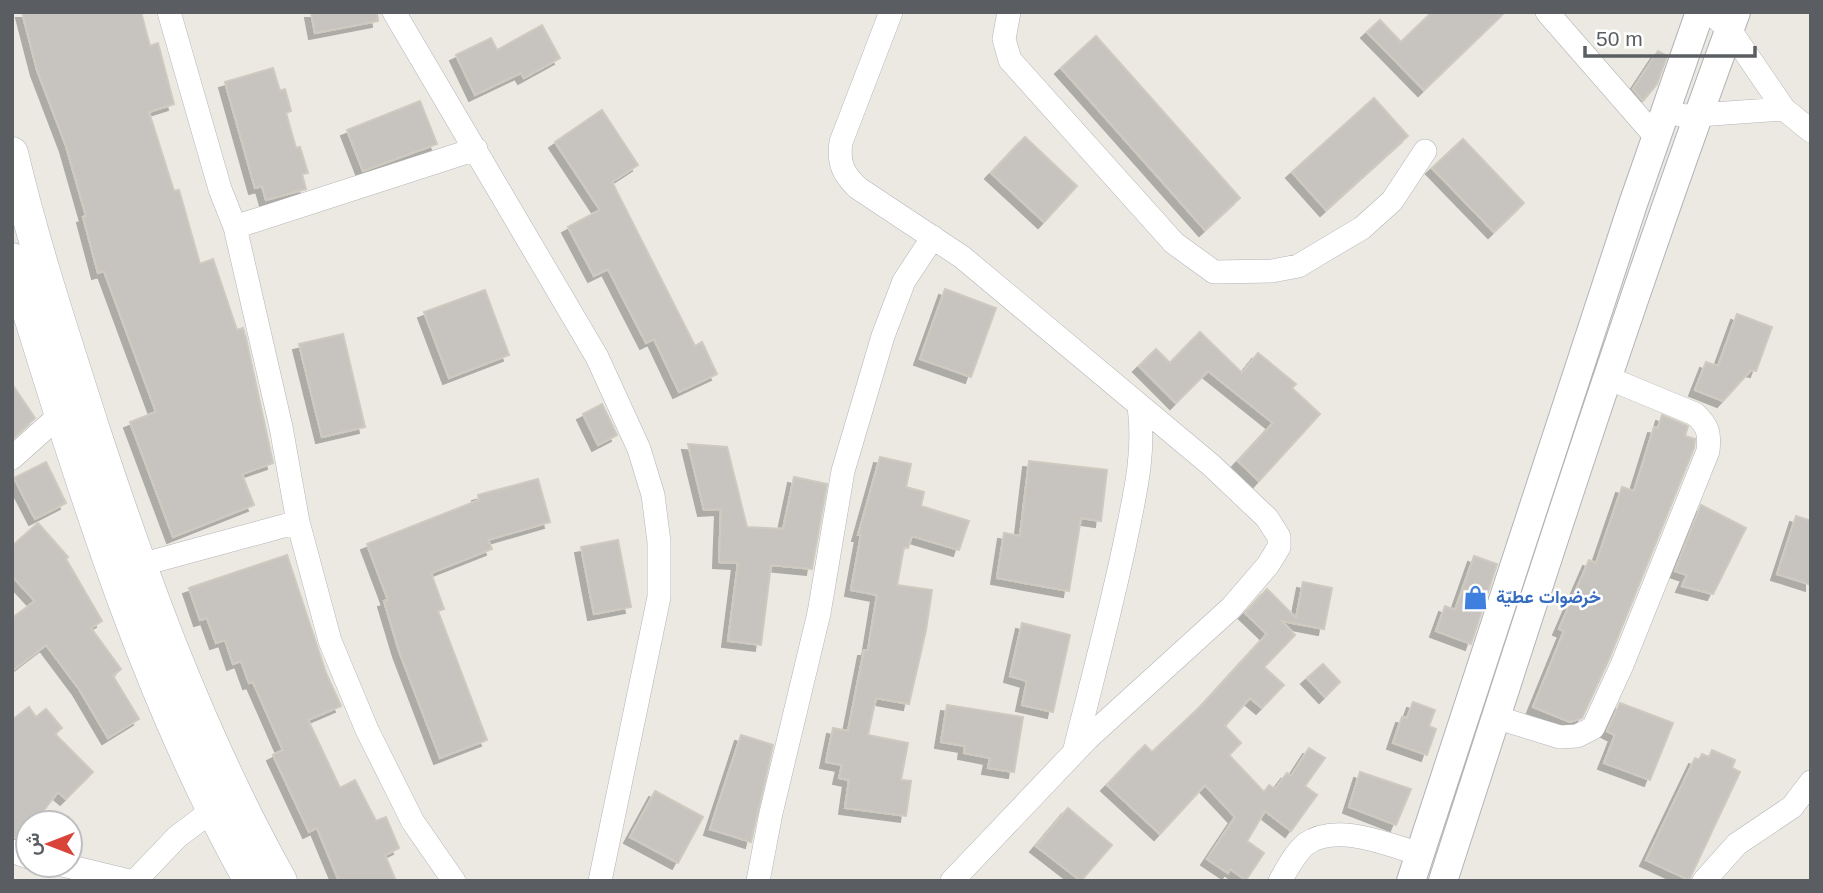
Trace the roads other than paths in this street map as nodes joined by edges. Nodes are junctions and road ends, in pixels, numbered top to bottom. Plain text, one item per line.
1 (169, 12) edge
2 (394, 12) edge
3 (891, 12) edge
4 (1009, 12) edge
5 (1547, 12) edge
6 (1700, 12) edge
7 (1725, 18) edge
8 (1666, 106) junction
9 (1784, 109) junction
10 (1698, 114) junction
11 (1811, 131) edge
12 (1656, 136) junction
13 (476, 149) junction
14 (1425, 151) dead end
15 (12, 153) edge
16 (235, 226) junction
17 (933, 237) junction
18 (12, 259) edge
19 (1608, 378) junction
20 (1139, 405) junction
21 (61, 414) junction
22 (12, 458) edge
23 (298, 522) junction
24 (141, 565) junction
25 (1495, 718) junction
26 (1074, 752) junction
27 (1811, 782) edge
28 (214, 809) junction
29 (1420, 854) junction
30 (84, 870) edge
31 (129, 881) edge
32 (135, 881) edge
33 (250, 881) edge
34 (281, 881) edge
35 (454, 881) edge
36 (600, 881) edge
37 (758, 881) edge
38 (952, 881) edge
39 (1280, 881) edge
40 (1411, 881) edge
41 (1443, 881) edge
42 (1704, 881) edge

1 - 16 street
2 - 13 street
3 - 17 street
4 - 14 street
5 - 12 street
6 - 8 street
7 - 9 street
7 - 10 street
8 - 10 street
8 - 12 street
9 - 10 street
9 - 11 street
10 - 19 street
12 - 29 street
13 - 16 street
13 - 36 street
15 - 24 main road
16 - 23 street
17 - 20 street
17 - 37 street
18 - 21 main road
19 - 25 street
19 - 25 street
20 - 26 street
20 - 26 street
21 - 22 street
21 - 28 main road
23 - 24 street
23 - 35 street
24 - 34 main road
25 - 41 street
26 - 38 street
27 - 42 street
28 - 32 street
28 - 33 main road
29 - 39 street
29 - 40 street
30 - 31 street

